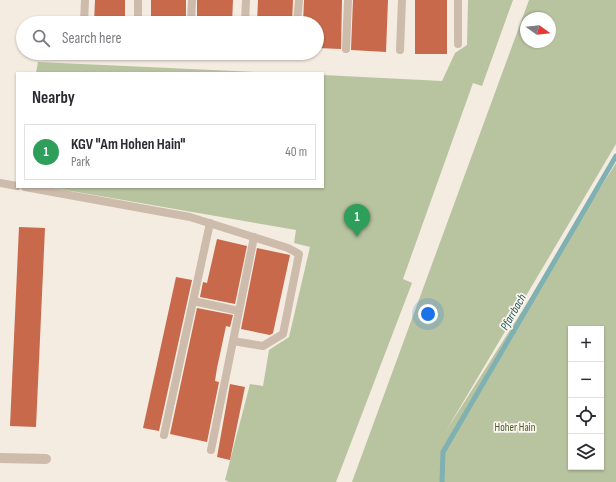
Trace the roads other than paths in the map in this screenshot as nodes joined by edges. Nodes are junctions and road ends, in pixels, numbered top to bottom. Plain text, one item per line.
1 (85, 0) edge
2 (138, 0) edge
3 (192, 0) edge
4 (246, 0) edge
5 (299, 0) edge
6 (348, 0) edge
7 (402, 0) edge
8 (458, 0) edge
9 (84, 16) edge
10 (138, 16) edge
11 (191, 16) edge
12 (245, 16) edge
13 (298, 16) edge
14 (458, 44) dead end
15 (346, 49) dead end
16 (400, 50) dead end
17 (0, 183) edge
18 (16, 186) edge
19 (30, 188) edge
20 (210, 223) junction
21 (254, 237) junction
22 (193, 301) junction
23 (239, 311) junction
24 (233, 341) junction
25 (164, 435) dead end
26 (211, 450) dead end
27 (0, 458) edge
28 (46, 459) dead end

1 - 9 lane
2 - 10 lane
3 - 11 lane
4 - 12 lane
5 - 13 lane
6 - 15 lane
7 - 16 lane
8 - 14 lane
17 - 18 lane
19 - 20 lane
20 - 21 lane
20 - 22 lane
21 - 23 lane
21 - 24 lane
22 - 23 lane
22 - 25 lane
23 - 24 lane
24 - 26 lane
27 - 28 street

